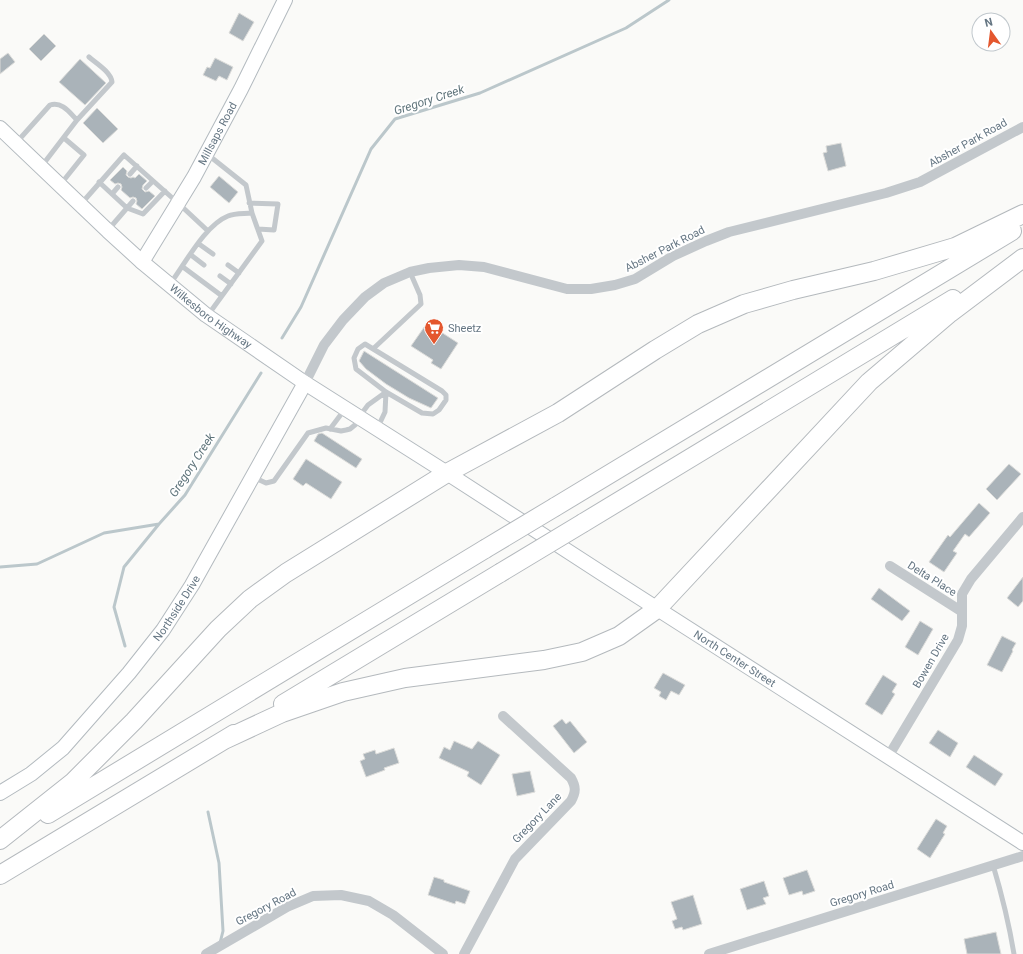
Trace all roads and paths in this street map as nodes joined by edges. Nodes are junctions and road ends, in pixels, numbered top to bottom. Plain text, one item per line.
1 (285, 0) edge
2 (89, 57) dead end
3 (78, 120) junction
4 (1023, 127) edge
5 (0, 128) edge
6 (64, 138) junction
7 (16, 144) junction
8 (207, 154) junction
9 (137, 166) junction
10 (40, 168) junction
11 (130, 174) dead end
12 (153, 181) junction
13 (99, 182) junction
14 (60, 186) junction
15 (118, 187) dead end
16 (146, 188) dead end
17 (165, 191) junction
18 (112, 194) junction
19 (133, 201) dead end
20 (178, 203) junction
21 (249, 203) junction
22 (80, 206) junction
23 (127, 208) junction
24 (252, 213) junction
25 (1023, 214) edge
26 (1023, 224) edge
27 (258, 229) junction
28 (108, 231) junction
29 (208, 231) junction
30 (199, 244) junction
31 (213, 254) dead end
32 (190, 255) junction
33 (1023, 258) edge
34 (142, 262) junction
35 (204, 265) dead end
36 (228, 265) dead end
37 (183, 267) junction
38 (410, 272) junction
39 (239, 273) junction
40 (220, 276) dead end
41 (231, 284) junction
42 (170, 285) junction
43 (222, 296) junction
44 (208, 316) junction
45 (374, 348) junction
46 (305, 383) junction
47 (386, 392) junction
48 (345, 408) junction
49 (360, 418) junction
50 (330, 428) junction
51 (377, 430) junction
52 (447, 473) junction
53 (252, 477) junction
54 (1023, 517) edge
55 (890, 566) dead end
56 (657, 608) junction
57 (961, 611) junction
58 (503, 716) dead end
59 (224, 740) junction
60 (888, 757) junction
61 (0, 793) edge
62 (0, 840) edge
63 (0, 843) edge
64 (1023, 843) edge
65 (1023, 856) edge
66 (993, 865) junction
67 (0, 875) edge
68 (206, 954) edge
69 (444, 954) edge
70 (464, 954) edge
71 (708, 954) edge
72 (1014, 954) edge

1 - 8 main road, Millsaps Road
2 - 3 lane
3 - 6 lane
3 - 7 lane
4 - 38 street, Absher Park Road
5 - 7 main road, Wilkesboro Highway
6 - 10 lane
6 - 14 lane
7 - 10 main road, Wilkesboro Highway
8 - 20 main road, Millsaps Road
8 - 21 lane
9 - 11 lane
9 - 12 lane
9 - 13 lane
10 - 14 main road, Wilkesboro Highway
12 - 16 lane
12 - 17 lane
13 - 18 lane
13 - 22 lane
14 - 22 main road, Wilkesboro Highway
15 - 18 lane
17 - 20 lane
17 - 23 lane
18 - 23 lane
19 - 23 lane
20 - 29 lane
20 - 34 main road, Millsaps Road
21 - 24 lane
21 - 27 lane
22 - 28 main road, Wilkesboro Highway
23 - 28 lane
24 - 27 lane
24 - 29 lane
25 - 52 highway
26 - 63 highway, bridge
27 - 39 lane
28 - 34 main road, Wilkesboro Highway
29 - 30 lane
30 - 31 lane
30 - 32 lane
32 - 35 lane
32 - 37 lane
33 - 56 highway
33 - 59 highway, bridge
34 - 42 main road, Wilkesboro Highway
36 - 39 lane
37 - 42 lane
37 - 43 lane
38 - 45 lane
38 - 46 street, Absher Park Road
39 - 41 lane
40 - 41 lane
41 - 43 lane
42 - 44 main road, Wilkesboro Highway
43 - 44 lane
44 - 46 main road, Wilkesboro Highway
45 - 47 lane
45 - 47 lane
46 - 48 main road, Wilkesboro Highway
46 - 53 main road, Northside Drive
47 - 49 lane
47 - 51 lane
48 - 49 main road, Wilkesboro Highway
48 - 50 lane
49 - 50 lane
49 - 51 main road, Wilkesboro Highway
50 - 53 lane
51 - 52 main road, Wilkesboro Highway
52 - 56 main road, North Center Street
52 - 62 highway
53 - 61 main road, Northside Drive
54 - 57 street, Bowen Drive
55 - 57 street, Delta Place
56 - 59 highway
56 - 60 main road, North Center Street
57 - 60 street, Bowen Drive
58 - 70 street, Gregory Lane
59 - 67 highway
60 - 64 main road, North Center Street
65 - 66 street, Gregory Road
66 - 71 street, Gregory Road
66 - 72 lane
68 - 69 street, Gregory Road

